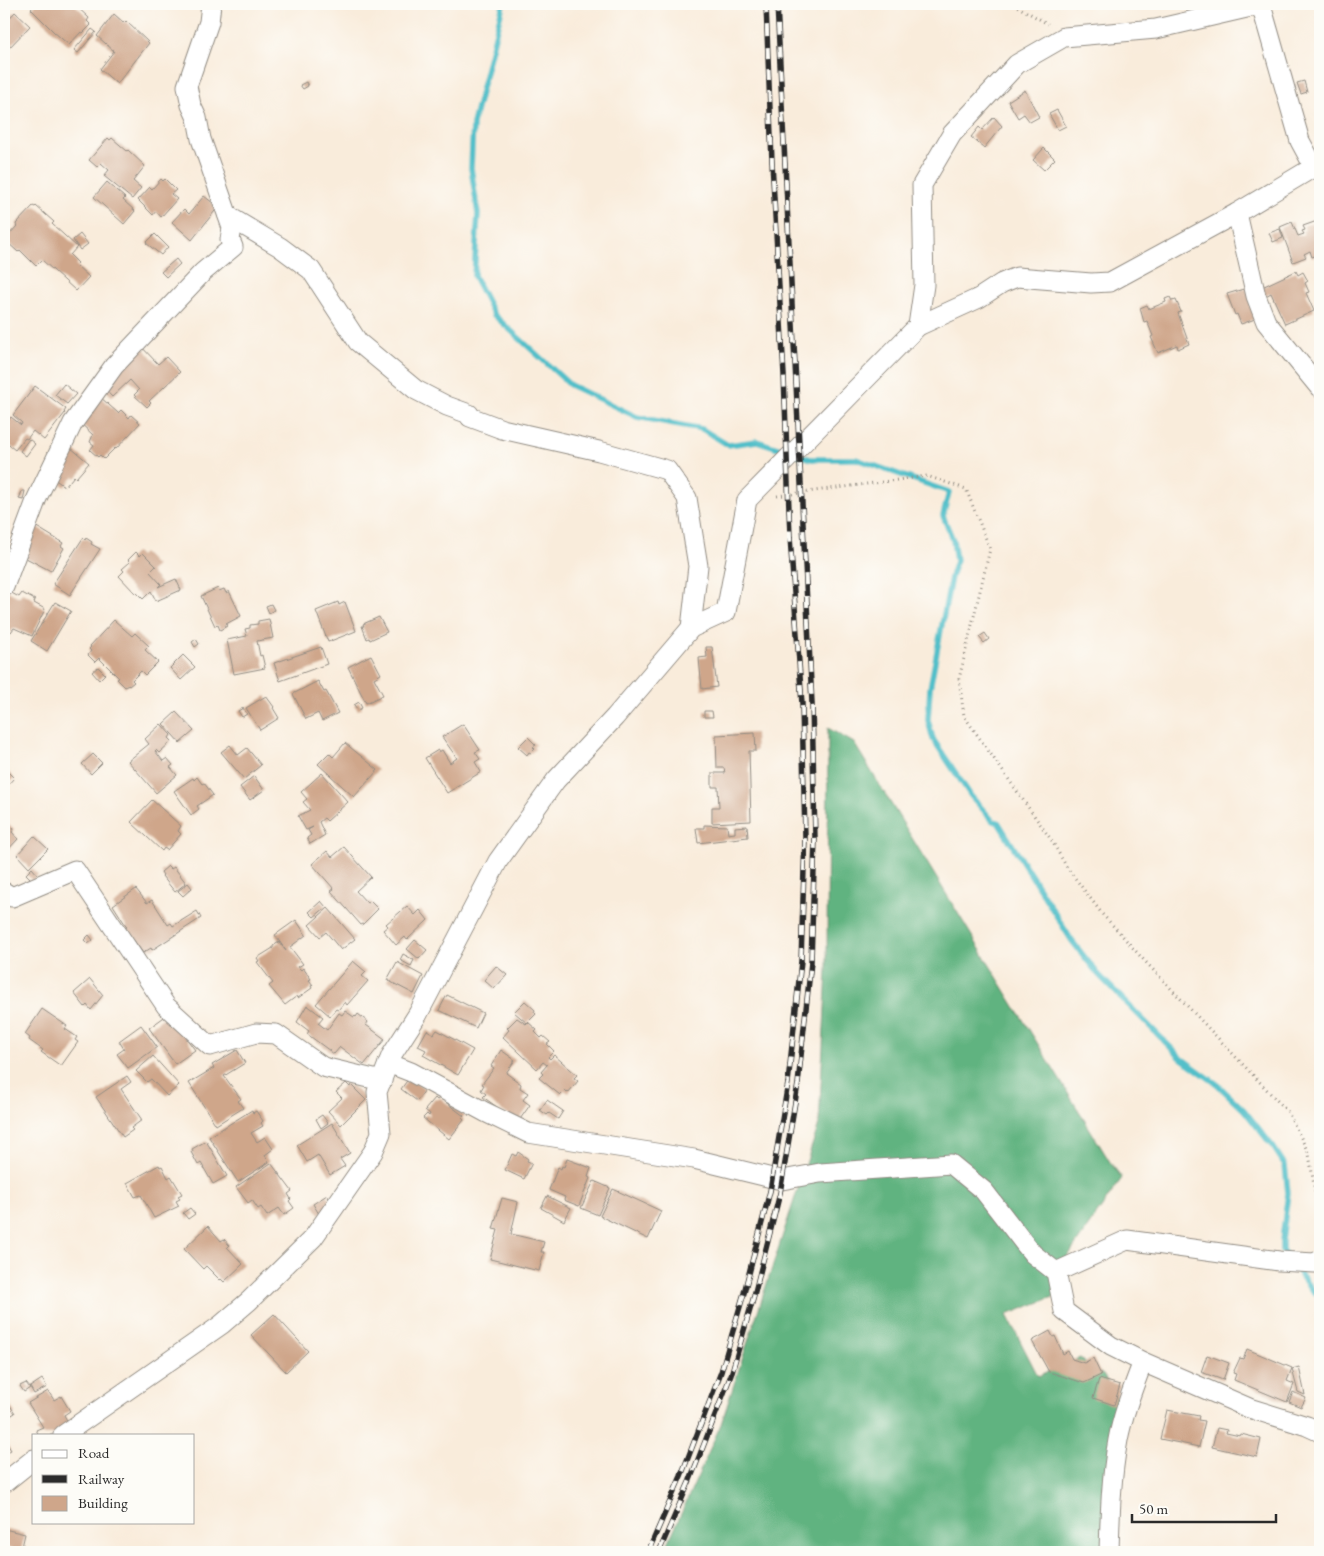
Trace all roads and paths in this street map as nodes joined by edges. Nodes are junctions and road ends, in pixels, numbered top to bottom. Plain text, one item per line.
1 (211, 4) edge
2 (1013, 4) edge
3 (1263, 4) edge
4 (1064, 37) junction
5 (1317, 167) edge
6 (1237, 213) junction
7 (228, 216) junction
8 (918, 326) junction
9 (1320, 388) edge
10 (747, 500) junction
11 (4, 587) edge
12 (691, 628) junction
13 (4, 892) edge
14 (385, 1072) junction
15 (1320, 1223) edge
16 (1320, 1260) edge
17 (1056, 1272) junction
18 (1144, 1362) junction
19 (1320, 1432) edge
20 (64, 1434) edge
21 (32, 1461) edge
22 (4, 1483) edge
23 (1109, 1552) edge

1 - 7 street
2 - 4 path
3 - 4 street
3 - 5 street
4 - 8 street
5 - 6 street
6 - 8 street
6 - 9 street
7 - 11 street
7 - 12 street
8 - 10 street
10 - 12 street
10 - 15 path
12 - 14 street
13 - 14 street
14 - 17 street
14 - 20 street
16 - 17 street
17 - 18 street
18 - 19 street
18 - 23 street
21 - 22 street

